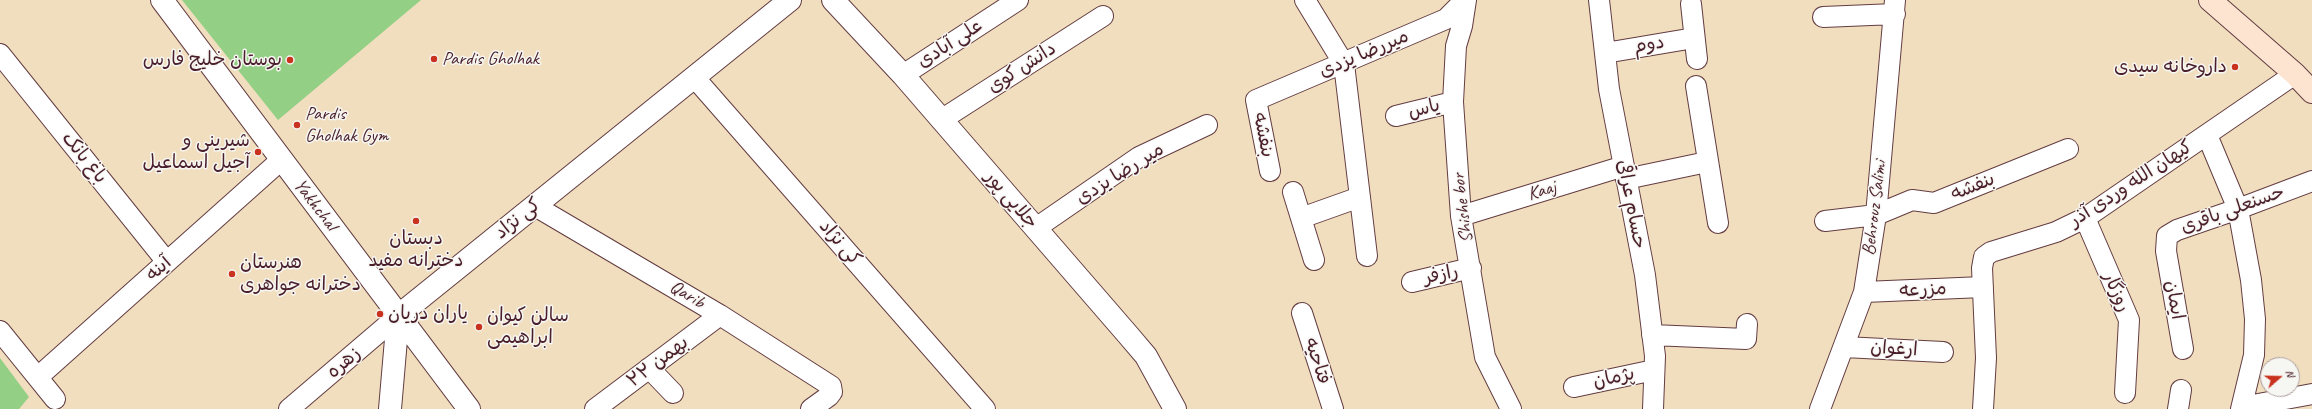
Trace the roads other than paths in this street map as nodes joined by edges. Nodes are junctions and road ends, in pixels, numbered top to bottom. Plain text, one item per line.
1 (162, 0) edge
2 (790, 0) edge
3 (833, 0) edge
4 (1305, 0) edge
5 (1465, 0) edge
6 (1599, 0) edge
7 (2210, 0) edge
8 (1007, 3) edge
9 (1690, 4) dead end
10 (1895, 7) edge
11 (1103, 16) dead end
12 (1823, 17) dead end
13 (1694, 38) junction
14 (1605, 53) junction
15 (0, 54) edge
16 (1697, 59) dead end
17 (1344, 64) junction
18 (902, 74) junction
19 (2295, 74) junction
20 (694, 77) junction
21 (1696, 86) dead end
22 (2312, 92) edge
23 (1256, 100) joint
24 (1453, 102) junction
25 (1396, 116) dead end
26 (941, 120) junction
27 (1207, 125) dead end
28 (2207, 135) junction
29 (2068, 149) dead end
30 (281, 160) junction
31 (1707, 162) junction
32 (1270, 171) dead end
33 (1625, 173) junction
34 (2312, 181) edge
35 (1293, 192) dead end
36 (1360, 197) junction
37 (535, 206) junction
38 (2238, 209) junction
39 (1876, 215) junction
40 (1461, 216) junction
41 (1301, 218) junction
42 (2085, 218) junction
43 (1825, 221) dead end
44 (1718, 223) dead end
45 (1036, 228) junction
46 (2166, 251) joint
47 (1367, 256) dead end
48 (1314, 260) dead end
49 (167, 262) junction
50 (1471, 268) junction
51 (1412, 282) dead end
52 (1983, 287) junction
53 (1864, 292) junction
54 (1302, 313) dead end
55 (720, 315) junction
56 (398, 316) junction
57 (1747, 324) dead end
58 (0, 330) edge
59 (1652, 336) junction
60 (1844, 346) junction
61 (2183, 349) dead end
62 (1943, 352) dead end
63 (649, 368) junction
64 (1654, 370) junction
65 (38, 377) junction
66 (1574, 387) dead end
67 (674, 393) dead end
68 (2125, 393) dead end
69 (2312, 394) edge
70 (55, 399) dead end
71 (2242, 408) edge
72 (289, 409) edge
73 (390, 409) edge
74 (469, 409) edge
75 (595, 409) edge
76 (811, 409) edge
77 (984, 409) edge
78 (1175, 409) edge
79 (1333, 409) edge
80 (1511, 409) edge
81 (1652, 409) edge
82 (1824, 409) edge
83 (1983, 409) edge

1 - 30 street, Yakhchal
2 - 20 street, کی نژاد
3 - 18 street, جلایی پور
4 - 17 street
5 - 17 street, میررضا یزدی
5 - 24 street, Shishe bor
6 - 14 street, حسام عراقی
7 - 19 main road
8 - 18 street, علی آبادی
9 - 13 street
10 - 12 street
10 - 39 street, Behrouz Salimi
11 - 26 street, دانش کوی
13 - 14 street, دوم
13 - 16 street
14 - 33 street, حسام عراقی
15 - 49 street, باغ بانک
17 - 23 street, میررضا یزدی
17 - 36 street
18 - 26 street, جلایی پور
19 - 22 main road
19 - 28 street, کیهان الله وردی آذر
20 - 37 street, کی نژاد
20 - 77 street, کی نژاد
21 - 31 street
23 - 32 street, بنفشه
24 - 25 street, یاس
24 - 40 street, Shishe bor
26 - 45 street, جلایی پور
27 - 45 street, میر رضا یزدی
28 - 38 street
28 - 42 street, کیهان الله وردی آذر
29 - 39 street, بنفشه
30 - 49 street, آینه
30 - 56 street, Yakhchal
31 - 33 street, Kaaj
31 - 44 street
33 - 40 street, Kaaj
33 - 59 street, حسام عراقی
34 - 38 street, حسنعلی باقری
35 - 41 street
36 - 41 street
36 - 47 street
37 - 55 street, Qarib
37 - 56 street, کی نژاد
38 - 46 street, حسنعلی باقری
38 - 71 street
39 - 43 street
39 - 53 street, Behrouz Salimi
40 - 50 street, Shishe bor
41 - 48 street
42 - 52 street, کیهان الله وردی آذر
42 - 68 street, روزگار
45 - 78 street, جلایی پور
46 - 61 street, ایمان
49 - 65 street, آینه
50 - 51 street, رازفر
50 - 80 street, Shishe bor
52 - 53 street, مزرعه
52 - 83 street, کیهان الله وردی آذر
53 - 60 street, Behrouz Salimi
54 - 79 street, فتاحیه
55 - 63 street, ۲۲ بهمن
55 - 76 street, Qarib
56 - 72 street, زهره
56 - 73 street
56 - 74 street, Yakhchal
57 - 59 street
58 - 65 street
59 - 64 street, حسام عراقی
60 - 62 street, ارغوان
60 - 82 street, Behrouz Salimi
63 - 67 street
63 - 75 street, ۲۲ بهمن
64 - 66 street, پژمان
64 - 81 street, حسام عراقی
65 - 70 street
69 - 71 street

